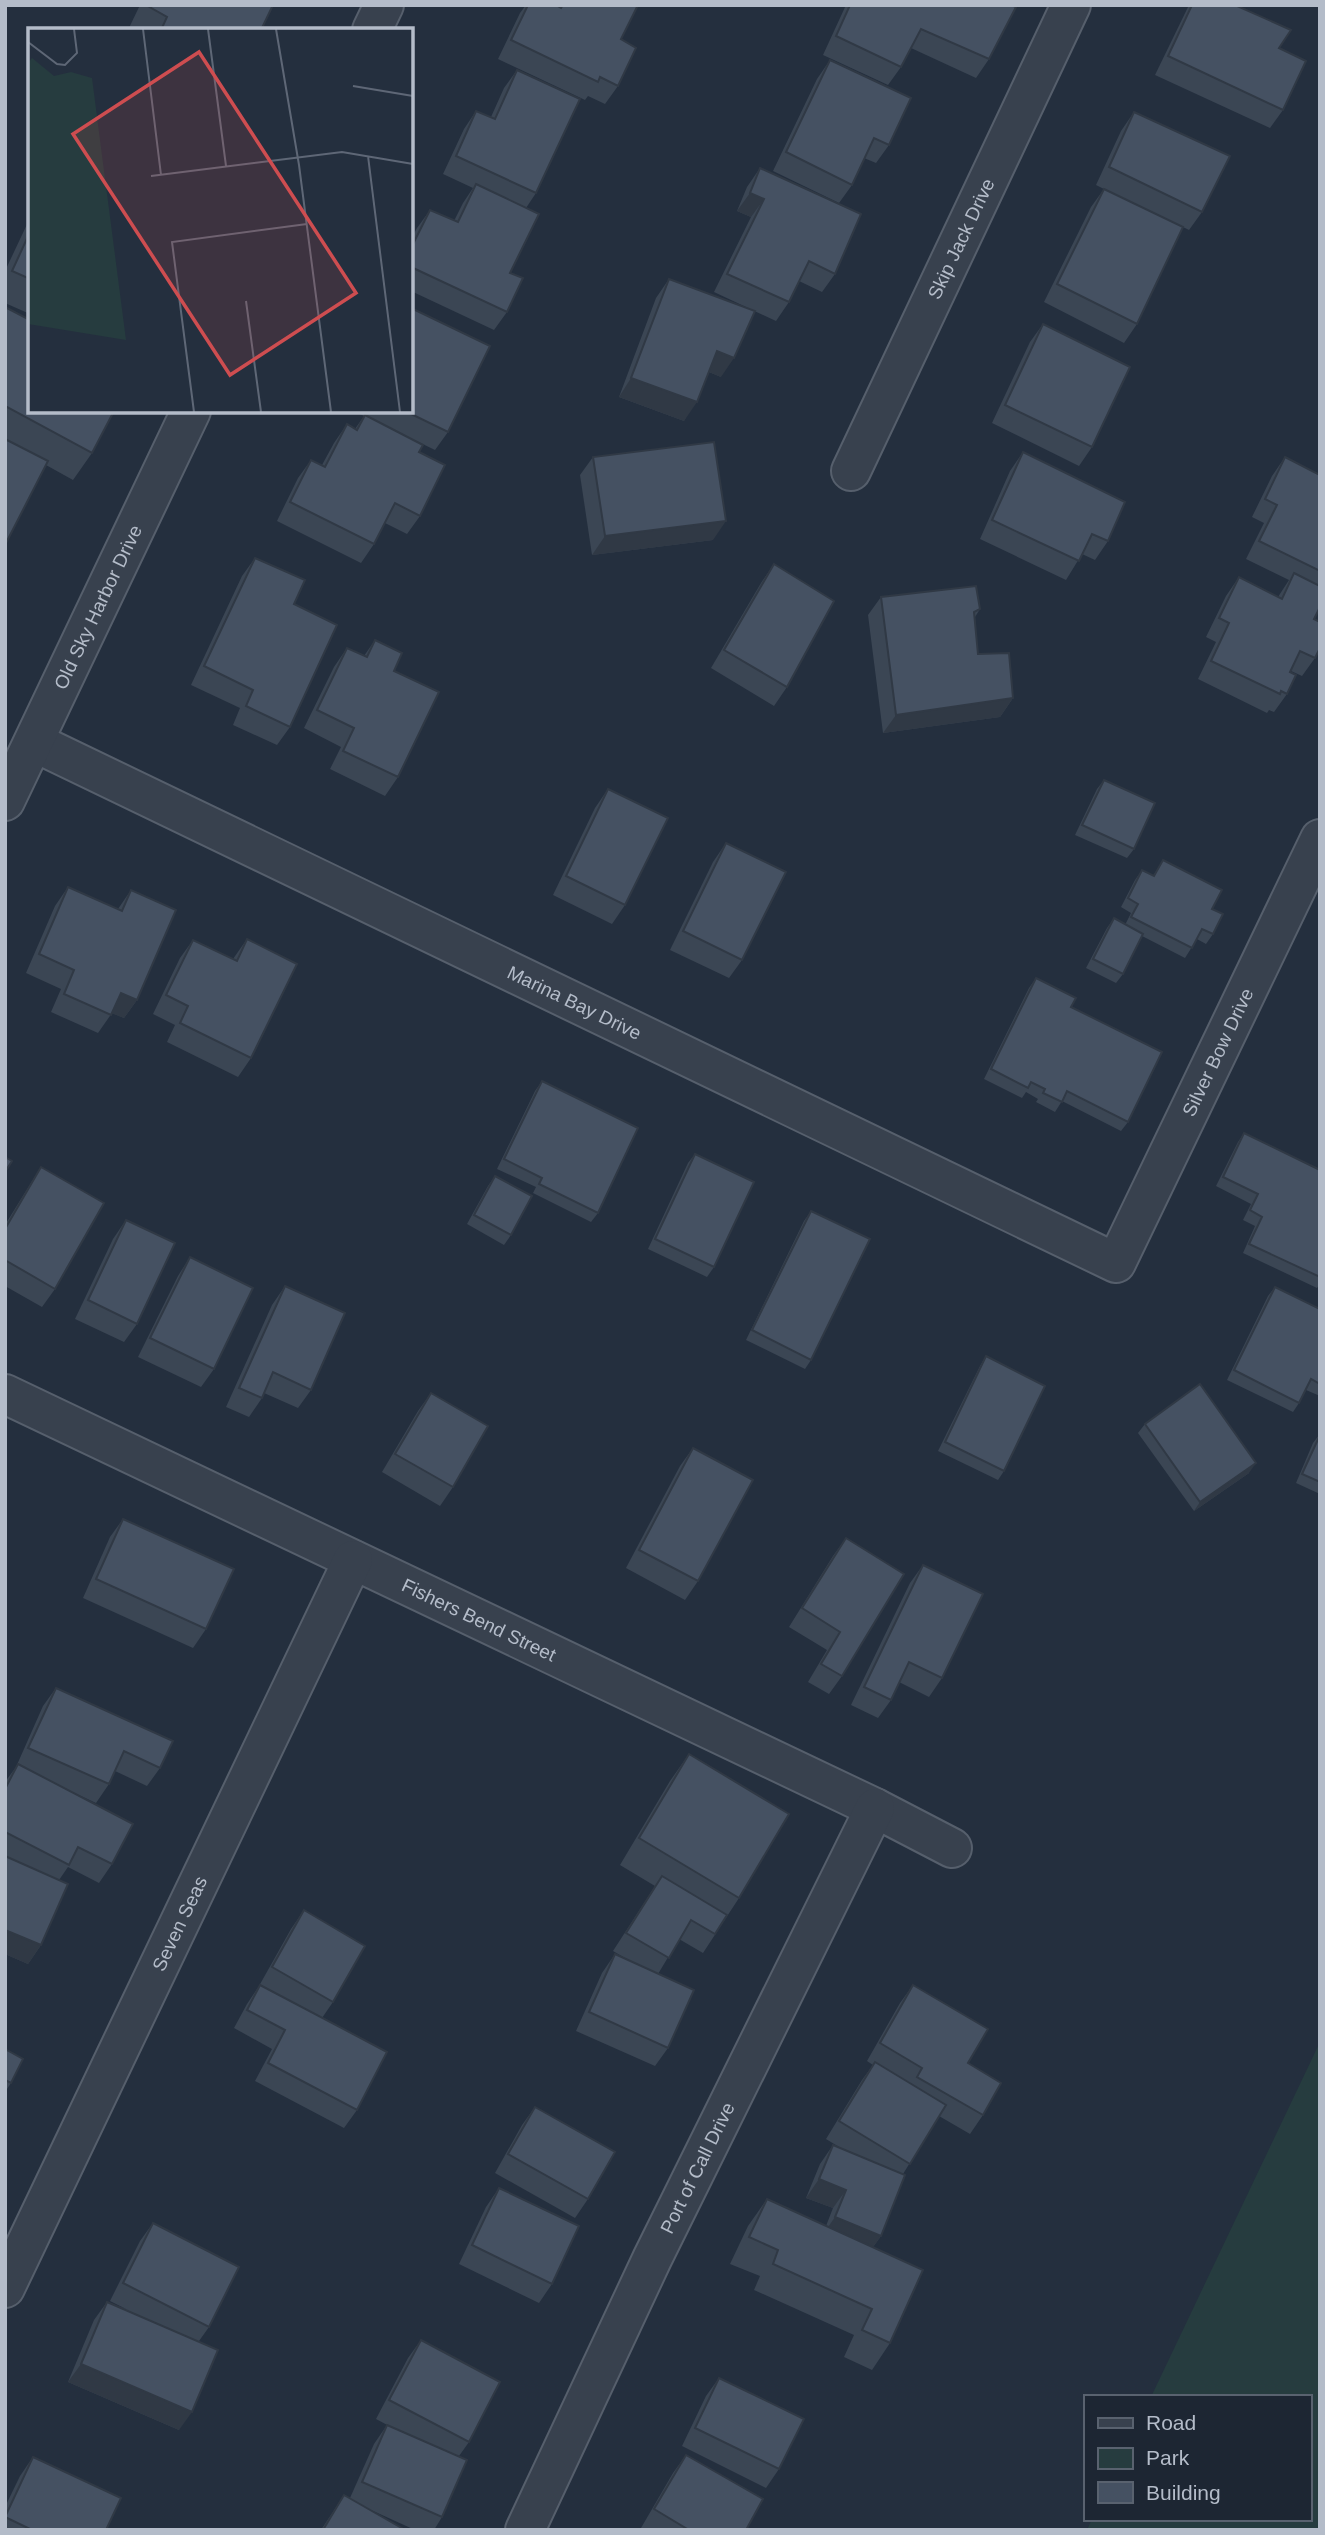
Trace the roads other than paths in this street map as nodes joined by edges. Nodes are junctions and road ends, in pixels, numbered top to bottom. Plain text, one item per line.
1 (384, 5) edge
2 (1071, 5) edge
3 (373, 28) edge
4 (190, 413) edge
5 (851, 471) dead end
6 (34, 742) junction
7 (5, 801) edge
8 (1320, 839) edge
9 (1116, 1264) joint
10 (5, 1394) edge
11 (353, 1560) junction
12 (875, 1808) junction
13 (952, 1848) dead end
14 (5, 2288) edge
15 (525, 2530) edge

1 - 3 street
2 - 5 street, Skip Jack Drive
4 - 6 street, Old Sky Harbor Drive
6 - 7 street, Old Sky Harbor Drive
6 - 9 street, Marina Bay Drive
8 - 9 street, Silver Bow Drive
10 - 11 street, Fishers Bend Street
11 - 12 street, Fishers Bend Street
11 - 14 street, Seven Seas
12 - 13 street, Fishers Bend Street
12 - 15 street, Port of Call Drive

